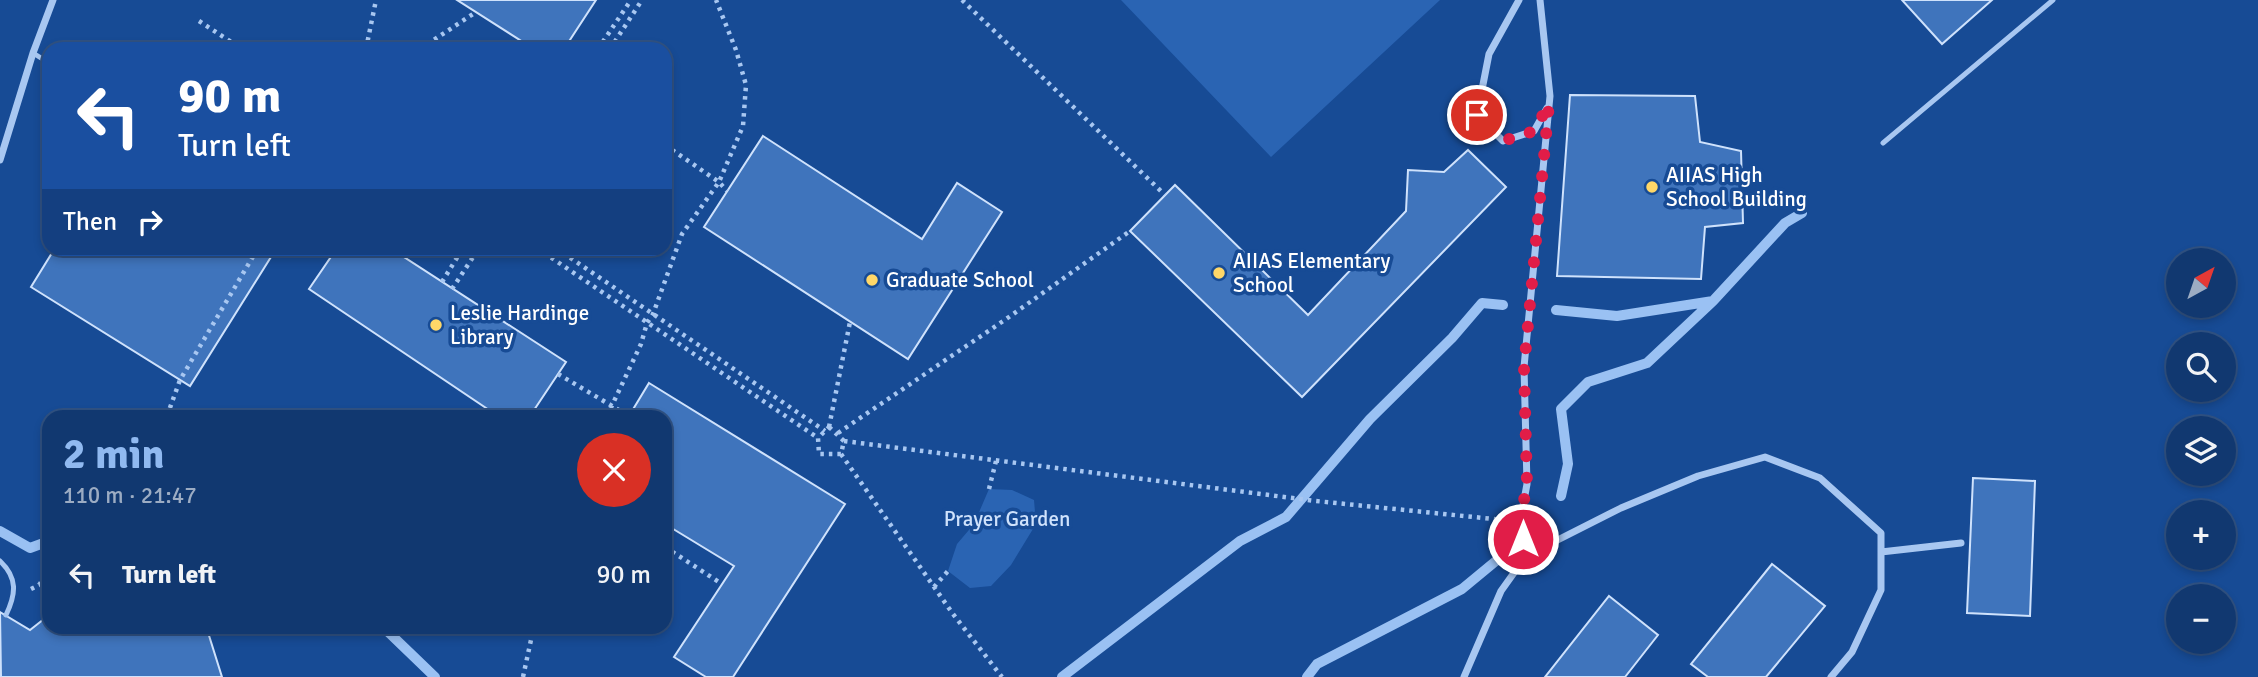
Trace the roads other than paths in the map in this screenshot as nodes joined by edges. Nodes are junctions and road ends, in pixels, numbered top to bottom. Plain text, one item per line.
1 (53, 0) edge
2 (1519, 0) edge
3 (1540, 0) edge
4 (2053, 0) edge
5 (33, 53) junction
6 (42, 59) edge
7 (1549, 104) junction
8 (1883, 143) dead end
9 (0, 160) edge
10 (1961, 543) dead end
11 (1881, 552) junction
12 (1525, 555) junction
13 (0, 561) edge
14 (6, 615) dead end
15 (1464, 677) edge
16 (1831, 677) edge

1 - 5 street
2 - 7 street
3 - 7 street
4 - 8 lane
5 - 6 lane
5 - 9 street
7 - 12 street
10 - 11 street
11 - 12 street
11 - 16 street
12 - 15 street
13 - 14 lane

